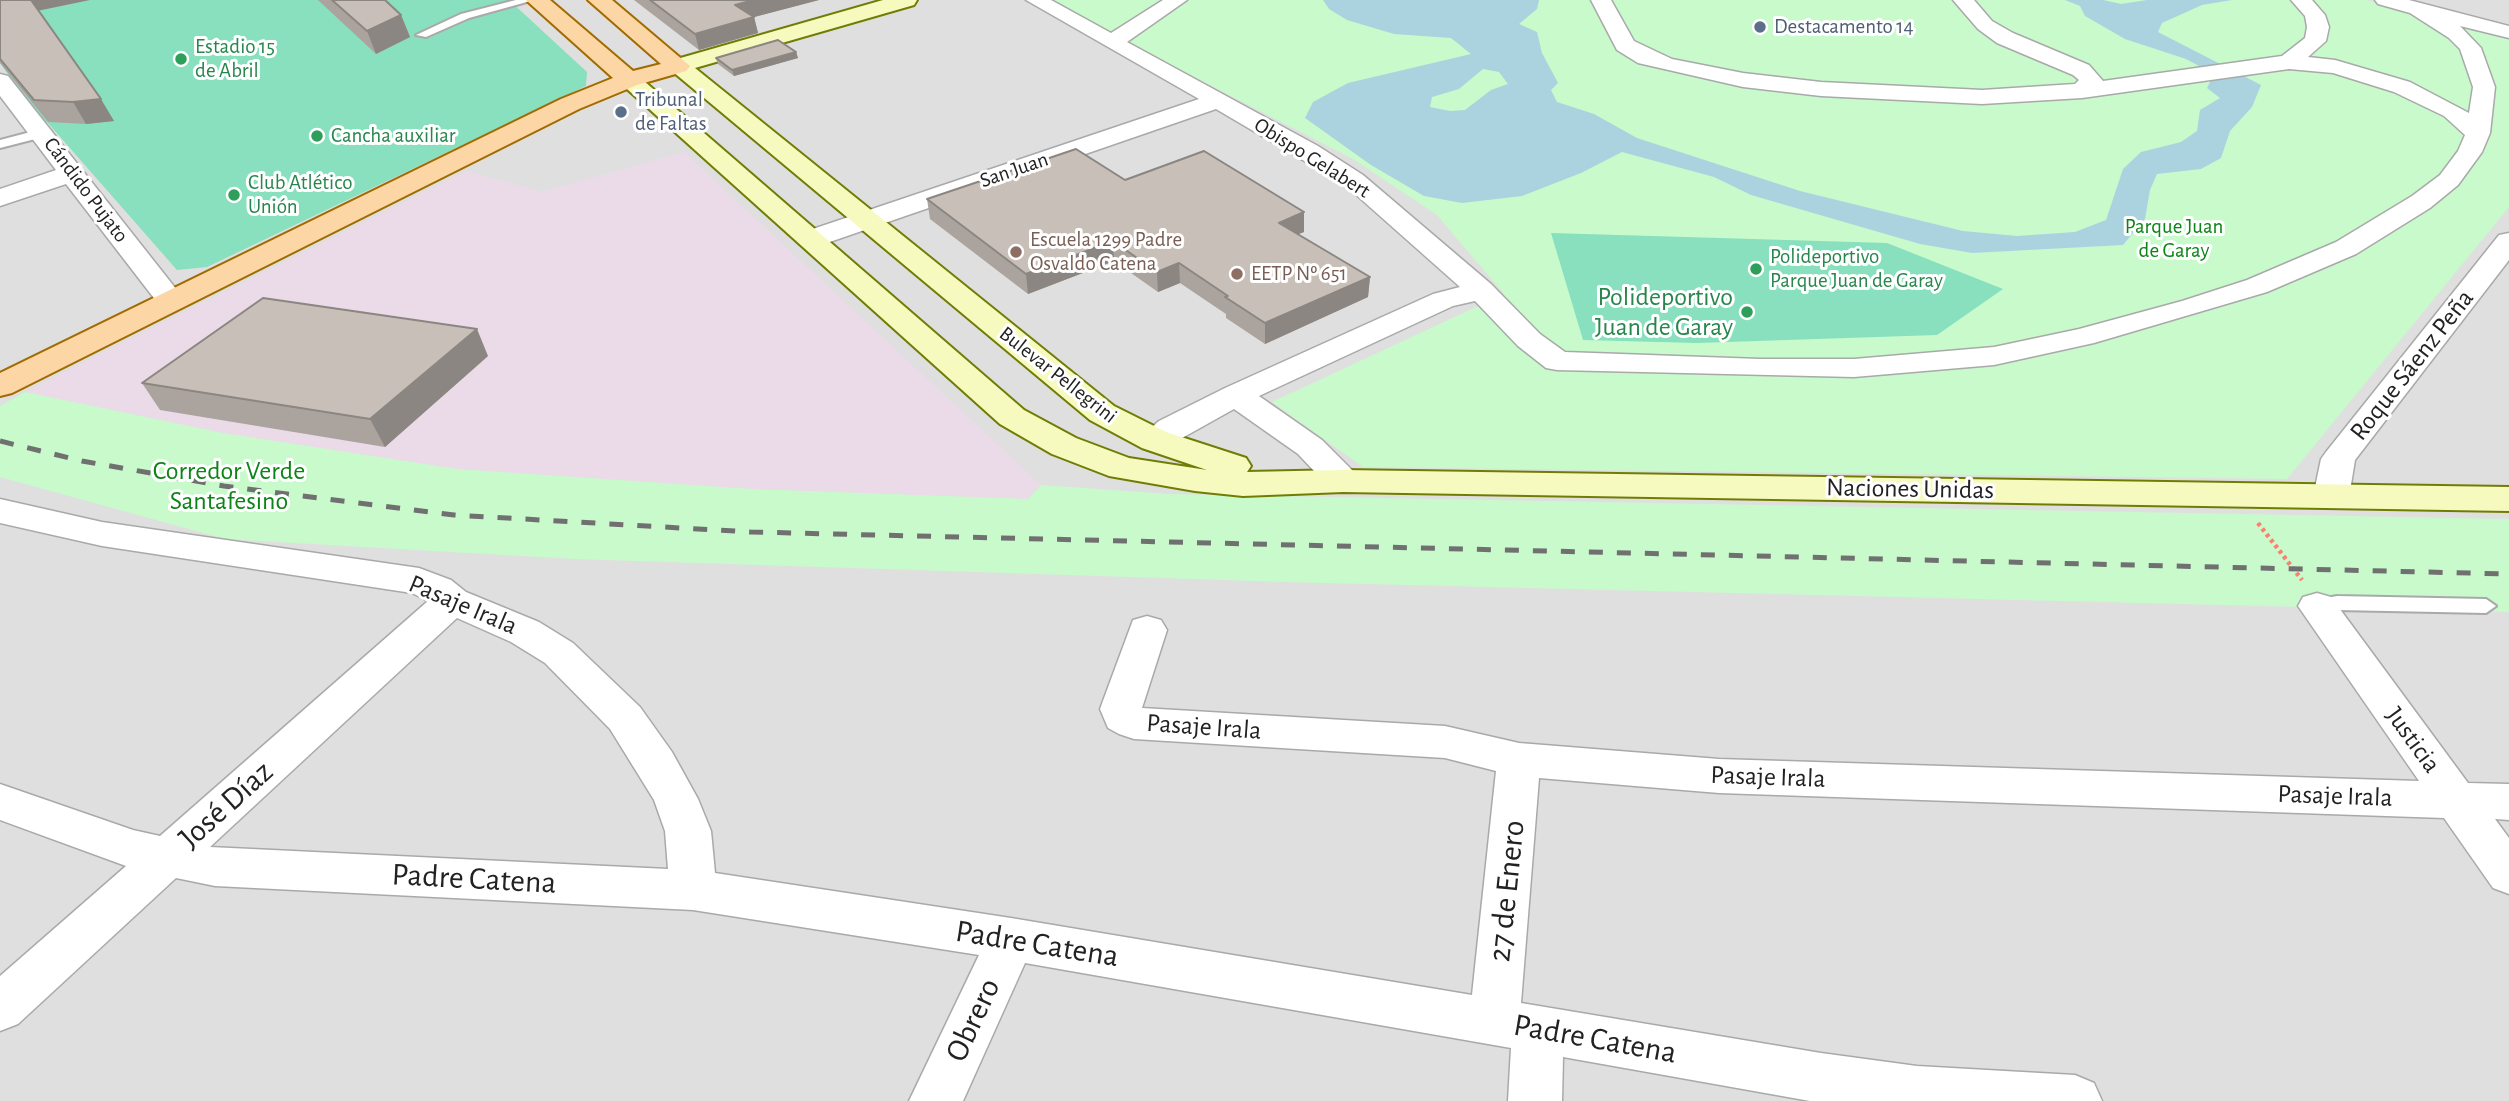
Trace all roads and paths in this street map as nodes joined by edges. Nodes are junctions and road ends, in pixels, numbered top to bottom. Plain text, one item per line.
1 (529, 0) edge
2 (537, 0) edge
3 (599, 0) edge
4 (906, 0) edge
5 (1035, 0) edge
6 (1177, 0) edge
7 (1601, 0) edge
8 (1963, 0) edge
9 (2301, 0) edge
10 (2385, 0) edge
11 (2417, 8) junction
12 (2509, 32) edge
13 (422, 35) dead end
14 (1112, 42) junction
15 (2055, 59) junction
16 (2289, 62) junction
17 (678, 66) junction
18 (2169, 79) junction
19 (629, 80) junction
20 (2082, 91) junction
21 (5, 95) edge
22 (1217, 101) junction
23 (42, 133) junction
24 (2478, 133) junction
25 (0, 144) edge
26 (72, 173) junction
27 (0, 198) edge
28 (869, 219) junction
29 (811, 239) junction
30 (2509, 240) edge
31 (1481, 290) junction
32 (170, 300) junction
33 (139, 315) junction
34 (1029, 355) junction
35 (0, 375) edge
36 (968, 378) junction
37 (0, 386) edge
38 (1236, 395) junction
39 (1154, 440) junction
40 (1327, 481) junction
41 (2331, 497) junction
42 (2509, 499) edge
43 (0, 511) edge
44 (2267, 534) dead end
45 (452, 601) junction
46 (2317, 606) junction
47 (2486, 606) dead end
48 (1147, 630) dead end
49 (1520, 760) junction
50 (2458, 801) junction
51 (0, 802) edge
52 (2509, 802) edge
53 (167, 859) junction
54 (2509, 874) edge
55 (692, 890) junction
56 (1011, 939) junction
57 (0, 1008) edge
58 (1516, 1026) junction
59 (936, 1101) edge
60 (1535, 1101) edge
61 (2076, 1101) edge

1 - 13 lane
2 - 19 main road, Bulevar Pellegrini
3 - 17 main road, Bulevar Pellegrini
4 - 17 street
5 - 14 street, Obispo Gelabert
6 - 14 street
7 - 20 street
8 - 15 street
9 - 16 street
10 - 11 street
11 - 12 street
11 - 24 street
14 - 22 street, Obispo Gelabert
15 - 18 street
15 - 20 street
16 - 18 street
16 - 24 street
17 - 19 main road
17 - 28 street, Bulevar Pellegrini
18 - 20 street
19 - 29 street, Bulevar Pellegrini
19 - 32 main road
21 - 23 street, Cándido Pujato
22 - 28 street, San Juan
22 - 31 street, Obispo Gelabert
23 - 25 lane
23 - 26 street, Cándido Pujato
24 - 31 street, Obispo Gelabert
26 - 27 street
26 - 32 street, Cándido Pujato
28 - 29 street, San Juan
28 - 34 street, Bulevar Pellegrini
29 - 36 street, Bulevar Pellegrini
30 - 41 street, Roque Sáenz Peña
31 - 38 street
32 - 33 main road
33 - 35 main road
33 - 37 main road
34 - 36 street
34 - 39 street, Bulevar Pellegrini
36 - 40 street, Bulevar Pellegrini
38 - 39 street
38 - 40 street
39 - 40 street, Bulevar Pellegrini
40 - 41 street, Naciones Unidas
41 - 42 street, Naciones Unidas
43 - 45 street, Pasaje Irala
44 - 46 path
45 - 53 street, José Díaz
45 - 55 street, Pasaje Irala
46 - 47 lane
46 - 50 street, Justicia
48 - 49 street, Pasaje Irala
49 - 50 street, Pasaje Irala
49 - 58 street, 27 de Enero
50 - 52 street, Pasaje Irala
50 - 54 street, Justicia
51 - 53 street, Padre Catena
53 - 55 street, Padre Catena
53 - 57 street, José Díaz
55 - 56 street, Padre Catena
56 - 58 street, Padre Catena
56 - 59 street, Obrero
58 - 60 street, 27 de Enero
58 - 61 street, Padre Catena

